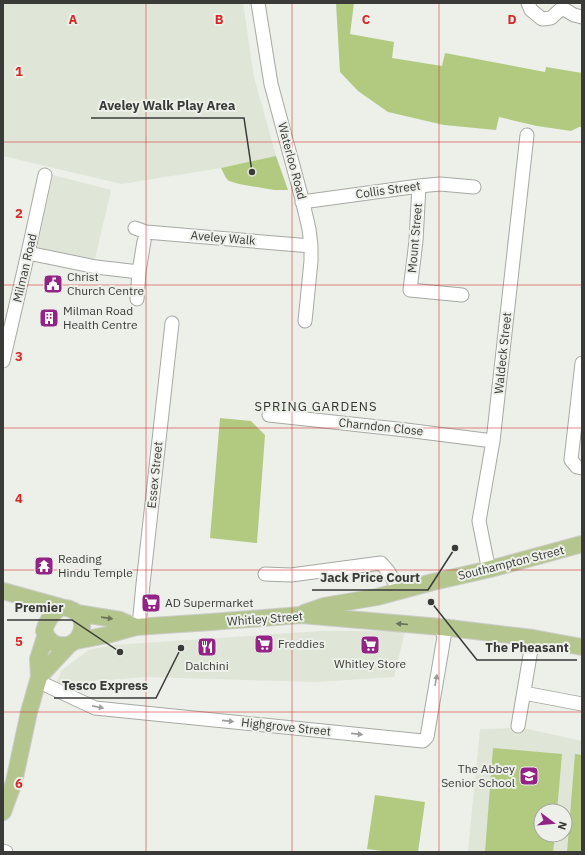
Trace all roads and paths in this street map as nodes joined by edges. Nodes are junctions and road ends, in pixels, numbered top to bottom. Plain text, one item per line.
1 (258, 3) edge
2 (528, 3) edge
3 (563, 6) edge
4 (582, 17) edge
5 (527, 135) dead end
6 (45, 175) dead end
7 (419, 186) junction
8 (474, 187) dead end
9 (302, 202) junction
10 (135, 228) dead end
11 (144, 241) dead end
12 (311, 246) junction
13 (28, 253) junction
14 (139, 272) junction
15 (462, 295) dead end
16 (137, 299) dead end
17 (8, 317) edge
18 (305, 321) dead end
19 (172, 323) dead end
20 (3, 361) edge
21 (582, 363) edge
22 (269, 415) dead end
23 (493, 442) junction
24 (582, 468) edge
25 (582, 544) edge
26 (490, 569) junction
27 (265, 574) dead end
28 (390, 575) junction
29 (404, 590) junction
30 (3, 591) edge
31 (20, 596) junction
32 (377, 597) junction
33 (61, 607) junction
34 (77, 613) junction
35 (301, 615) junction
36 (138, 627) junction
37 (441, 627) junction
38 (46, 629) junction
39 (534, 638) junction
40 (72, 644) junction
41 (582, 647) edge
42 (38, 678) junction
43 (524, 693) junction
44 (582, 704) edge
45 (518, 726) dead end
46 (3, 812) edge

1 - 9 street, Waterloo Road
2 - 3 street
3 - 4 street
5 - 23 street, Waldeck Street
6 - 13 street, Milman Road
7 - 8 street, Collis Street
7 - 9 street, Collis Street
7 - 15 street, Mount Street
9 - 12 street, Waterloo Road
10 - 12 street, Aveley Walk
11 - 14 street
12 - 18 street, Waterloo Road
13 - 14 street
13 - 17 street, Milman Road
14 - 16 street
17 - 20 street, Milman Road
19 - 36 street, Essex Street
21 - 24 street
22 - 23 street, Charndon Close
23 - 26 street, Waldeck Street
25 - 26 main road, Southampton Street
26 - 29 main road, Southampton Street
27 - 28 street
28 - 29 street
28 - 32 street
29 - 32 main road, Southampton Street
30 - 31 main road
31 - 33 main road
31 - 38 main road
32 - 35 main road, Southampton Street
33 - 34 main road
33 - 38 main road
34 -> 36 main road, Whitley Street
34 - 40 main road
35 - 36 main road, Whitley Street
37 -> 35 main road, Whitley Street
36 - 40 main road, Whitley Street
37 - 39 main road, Whitley Street
42 -> 37 street, Highgrove Street
38 - 40 main road
38 - 42 main road
39 - 41 main road, Whitley Street
39 - 43 street
40 - 42 main road
42 - 46 main road
43 - 44 street
43 - 45 street

